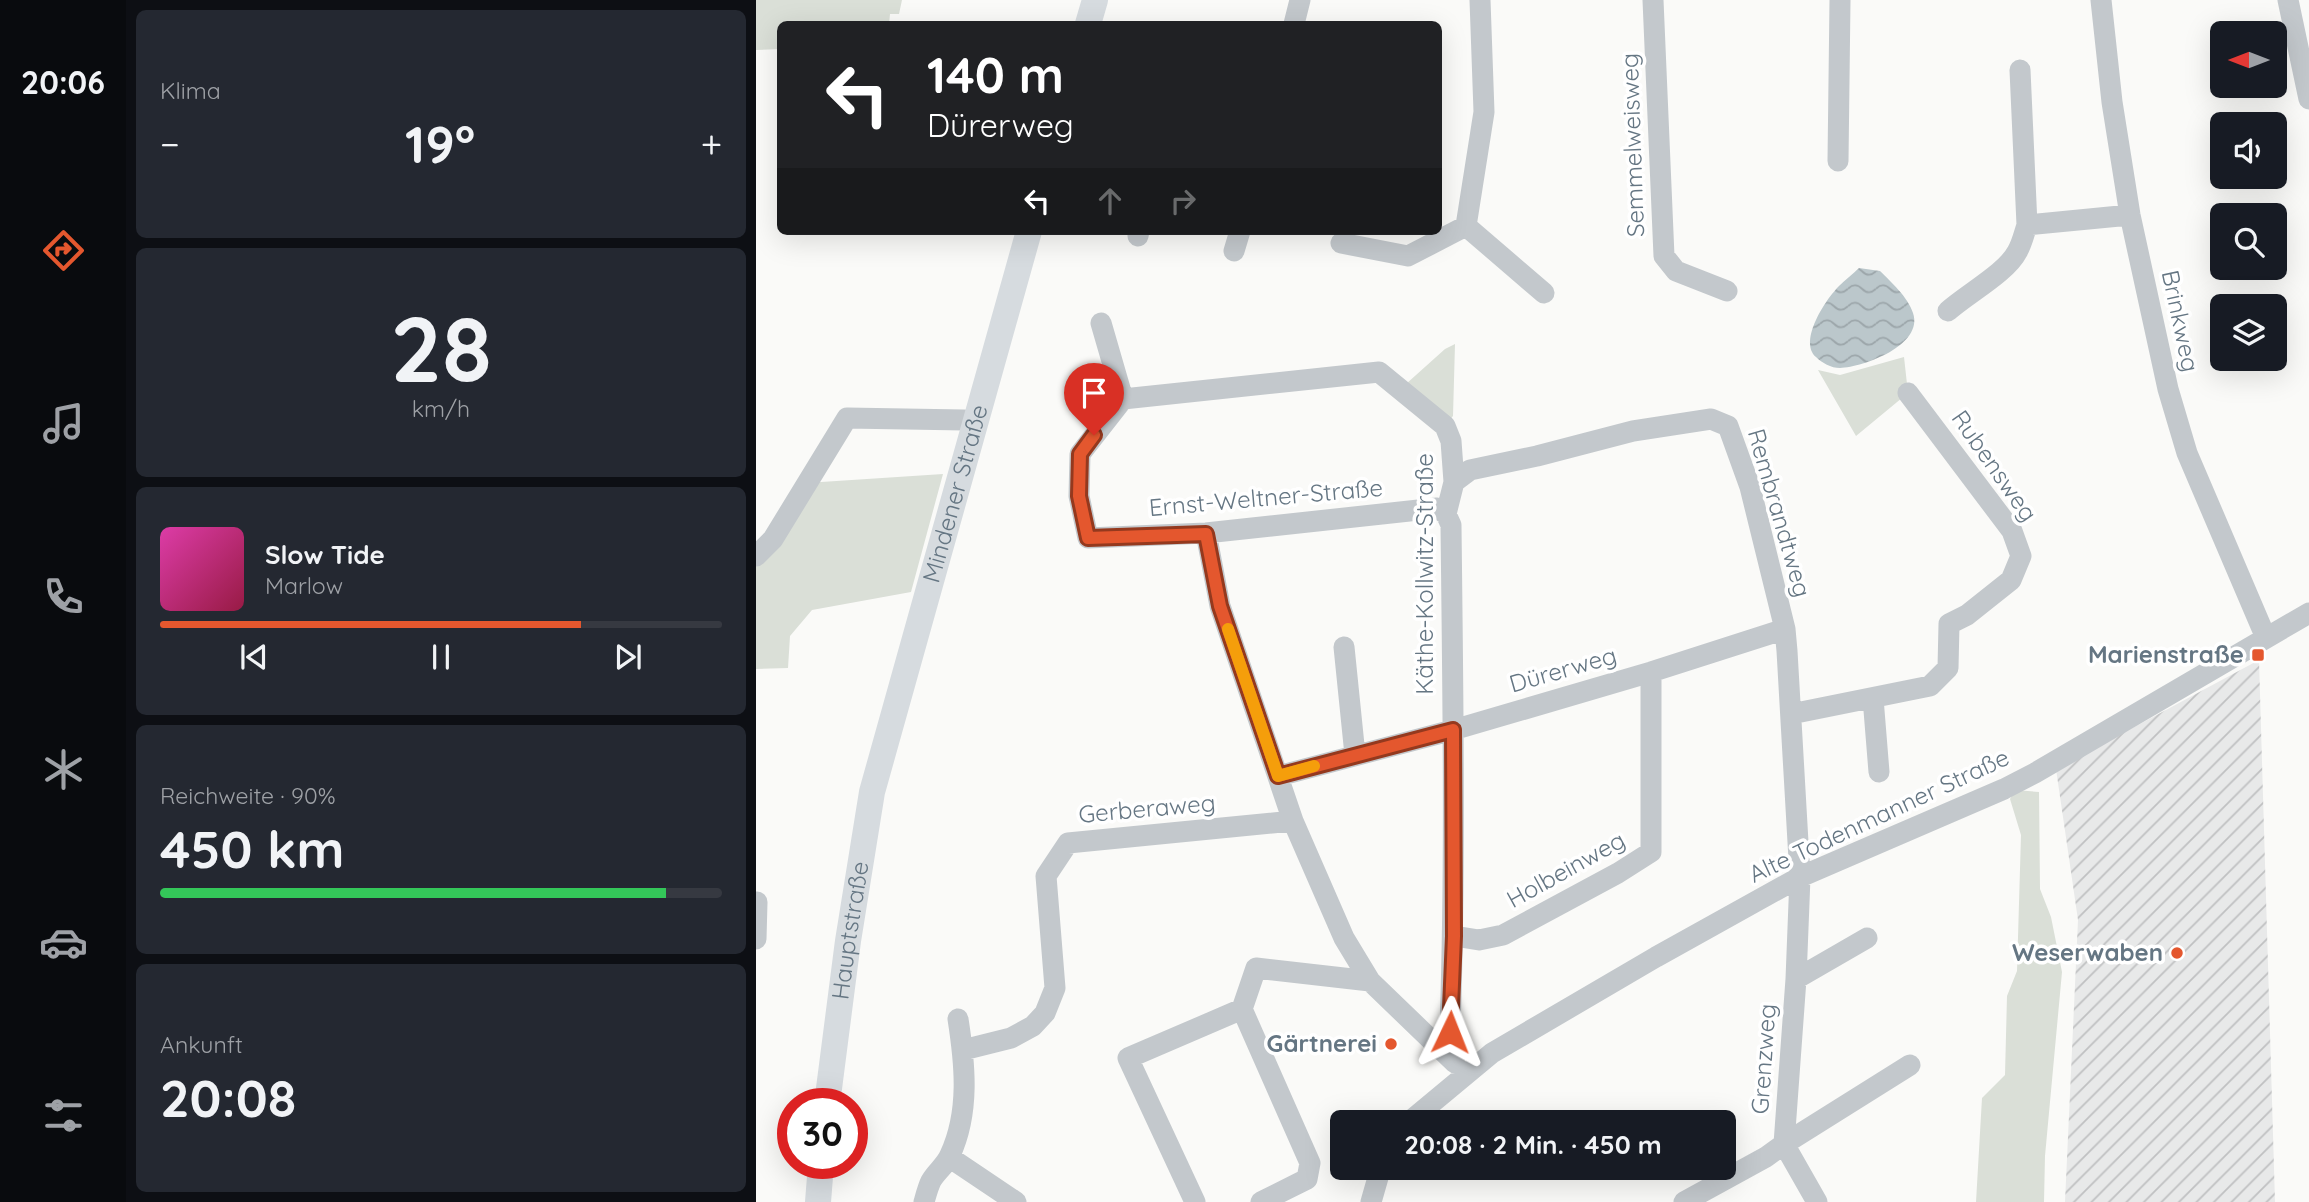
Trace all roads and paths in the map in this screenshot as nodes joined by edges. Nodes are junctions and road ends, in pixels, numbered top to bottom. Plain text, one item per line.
1 (1095, 0) edge
2 (1300, 0) edge
3 (1480, 0) edge
4 (1653, 0) edge
5 (1840, 0) edge
6 (2101, 0) edge
7 (2288, 0) edge
8 (1089, 21) edge
9 (1295, 21) edge
10 (2020, 70) dead end
11 (2309, 99) edge
12 (1838, 161) dead end
13 (2130, 215) junction
14 (2027, 225) junction
15 (1466, 226) junction
16 (1028, 235) edge
17 (1342, 243) dead end
18 (1727, 291) dead end
19 (1544, 293) dead end
20 (1948, 311) dead end
21 (1101, 323) dead end
22 (1908, 393) dead end
23 (1123, 399) junction
24 (975, 423) junction
25 (1459, 470) junction
26 (1446, 514) junction
27 (1206, 534) junction
28 (756, 556) edge
29 (2309, 613) edge
30 (1785, 629) junction
31 (2266, 638) junction
32 (1344, 647) dead end
33 (1651, 672) junction
34 (1873, 698) junction
35 (1791, 714) junction
36 (1453, 730) junction
37 (1355, 755) junction
38 (880, 757) joint
39 (1879, 772) dead end
40 (1278, 776) junction
41 (1293, 821) junction
42 (1800, 877) junction
43 (757, 902) edge
44 (1454, 936) junction
45 (1867, 938) dead end
46 (756, 939) edge
47 (1796, 979) junction
48 (1370, 981) junction
49 (1242, 1009) junction
50 (958, 1019) dead end
51 (963, 1050) junction
52 (1449, 1056) junction
53 (1910, 1065) dead end
54 (1465, 1075) junction
55 (829, 1088) edge
56 (1423, 1110) edge
57 (1784, 1144) junction
58 (950, 1157) junction
59 (820, 1179) edge
60 (1377, 1180) edge
61 (818, 1202) edge
62 (924, 1202) edge
63 (1017, 1202) edge
64 (1195, 1202) edge
65 (1261, 1202) edge
66 (1371, 1202) edge
67 (1684, 1202) edge
68 (1818, 1202) edge

1 - 8 main road
2 - 9 street
3 - 15 street
4 - 18 street, Semmelweisweg
5 - 12 street
6 - 13 street, Brinkweg
7 - 11 street
10 - 14 street
13 - 14 street
13 - 31 street, Brinkweg
14 - 20 street
15 - 17 street
15 - 19 street
16 - 24 main road, Mindener Straße
21 - 23 street
22 - 34 street, Rubensweg
23 - 25 street, Käthe-Kollwitz-Straße
23 - 27 street, Ernst-Weltner-Straße
24 - 28 street
24 - 38 main road, Mindener Straße
25 - 26 street, Käthe-Kollwitz-Straße
25 - 30 street, Rembrandtweg
26 - 27 street, Ernst-Weltner-Straße
26 - 36 street, Käthe-Kollwitz-Straße
27 - 40 street
29 - 31 street, Alte Todenmanner Straße
30 - 33 street, Dürerweg
30 - 35 street, Rembrandtweg
31 - 42 street, Alte Todenmanner Straße
32 - 37 street
33 - 36 street, Dürerweg
33 - 44 street, Holbeinweg
34 - 35 street, Rubensweg
34 - 39 street
35 - 42 street, Rembrandtweg
36 - 37 street, Dürerweg
36 - 44 street
37 - 40 street, Dürerweg
38 - 55 main road, Hauptstraße
40 - 41 street
41 - 48 street
41 - 51 street, Gerberaweg
42 - 47 street, Grenzweg
42 - 54 street, Alte Todenmanner Straße
43 - 46 street
44 - 52 street
45 - 47 street, Grenzweg
47 - 57 street, Grenzweg
48 - 49 street
48 - 52 street
49 - 64 street
49 - 65 street
50 - 51 street
51 - 58 street
52 - 54 street
53 - 57 street, Grenzweg
54 - 56 street, Alte Todenmanner Straße
57 - 67 street, Grenzweg
57 - 68 street, Grenzweg
58 - 62 street
58 - 63 street
59 - 61 main road
60 - 66 street

